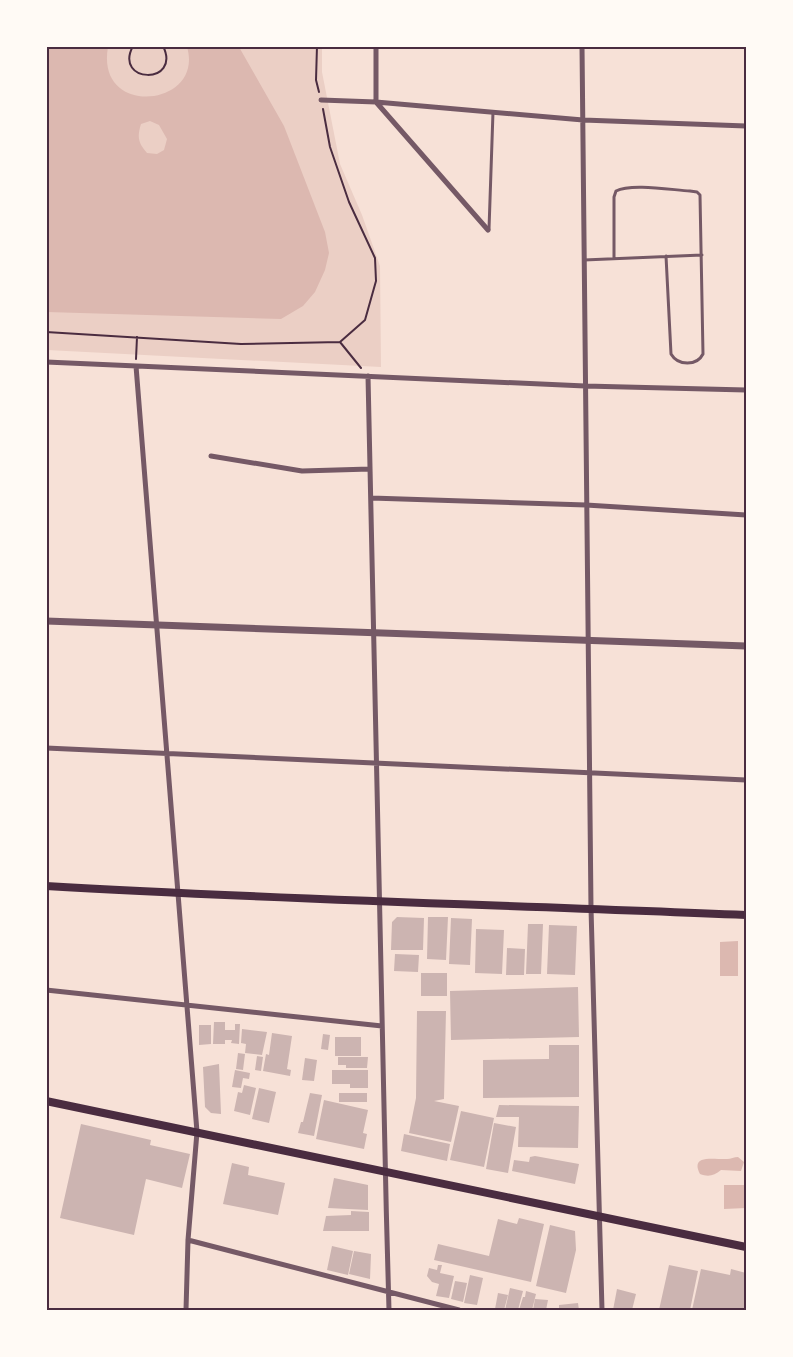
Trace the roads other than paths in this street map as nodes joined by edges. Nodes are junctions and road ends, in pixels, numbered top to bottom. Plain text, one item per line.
1 (376, 46) edge
2 (582, 46) edge
3 (321, 100) road end
4 (376, 102) junction
5 (493, 112) junction
6 (583, 120) junction
7 (747, 126) edge
8 (488, 230) joint
9 (702, 255) junction
10 (666, 256) junction
11 (614, 258) junction
12 (584, 260) junction
13 (46, 362) edge
14 (136, 366) junction
15 (368, 376) junction
16 (585, 386) junction
17 (747, 390) edge
18 (211, 456) dead end
19 (370, 469) junction
20 (371, 498) junction
21 (586, 505) junction
22 (747, 515) edge
23 (46, 621) edge
24 (157, 626) junction
25 (375, 634) junction
26 (587, 641) junction
27 (747, 645) edge
28 (46, 748) edge
29 (167, 755) junction
30 (376, 765) junction
31 (589, 773) junction
32 (747, 780) edge
33 (46, 886) edge
34 (178, 894) junction
35 (378, 900) junction
36 (591, 908) junction
37 (747, 915) edge
38 (46, 990) edge
39 (186, 1004) junction
40 (381, 1026) junction
41 (46, 1101) edge
42 (196, 1132) junction
43 (386, 1171) junction
44 (600, 1216) junction
45 (188, 1240) junction
46 (747, 1247) edge
47 (389, 1293) junction
48 (186, 1311) edge
49 (389, 1311) edge
50 (459, 1311) edge
51 (602, 1311) edge

1 - 4 street
2 - 6 street
3 - 4 street
4 - 5 street
4 - 8 street
5 - 6 street
5 - 8 lane
6 - 7 street
6 - 12 street
9 - 10 lane
9 - 10 lane
9 - 11 lane
10 - 11 lane
11 - 12 lane
12 - 16 street
13 - 14 street
14 - 15 street
14 - 24 street
15 - 16 street
15 - 19 street
16 - 17 street
16 - 21 street
18 - 19 street
19 - 20 street
20 - 21 street
20 - 25 street
21 - 22 street
21 - 26 street
23 - 24 street
24 - 25 street
24 - 29 street
25 - 26 street
25 - 30 street
26 - 27 street
26 - 31 street
28 - 29 street
29 - 30 street
29 - 34 street
30 - 31 street
30 - 35 street
31 - 32 street
31 - 36 street
33 - 34 main road
34 - 35 main road
34 - 39 street
35 - 36 main road
35 - 40 street
36 - 37 main road
36 - 44 street
38 - 39 street
39 - 40 street
39 - 42 street
40 - 43 street
41 - 42 main road
42 - 43 main road
42 - 45 street
43 - 44 main road
43 - 47 street
44 - 46 main road
44 - 51 street
45 - 47 street
45 - 48 street
47 - 49 street
47 - 50 street

